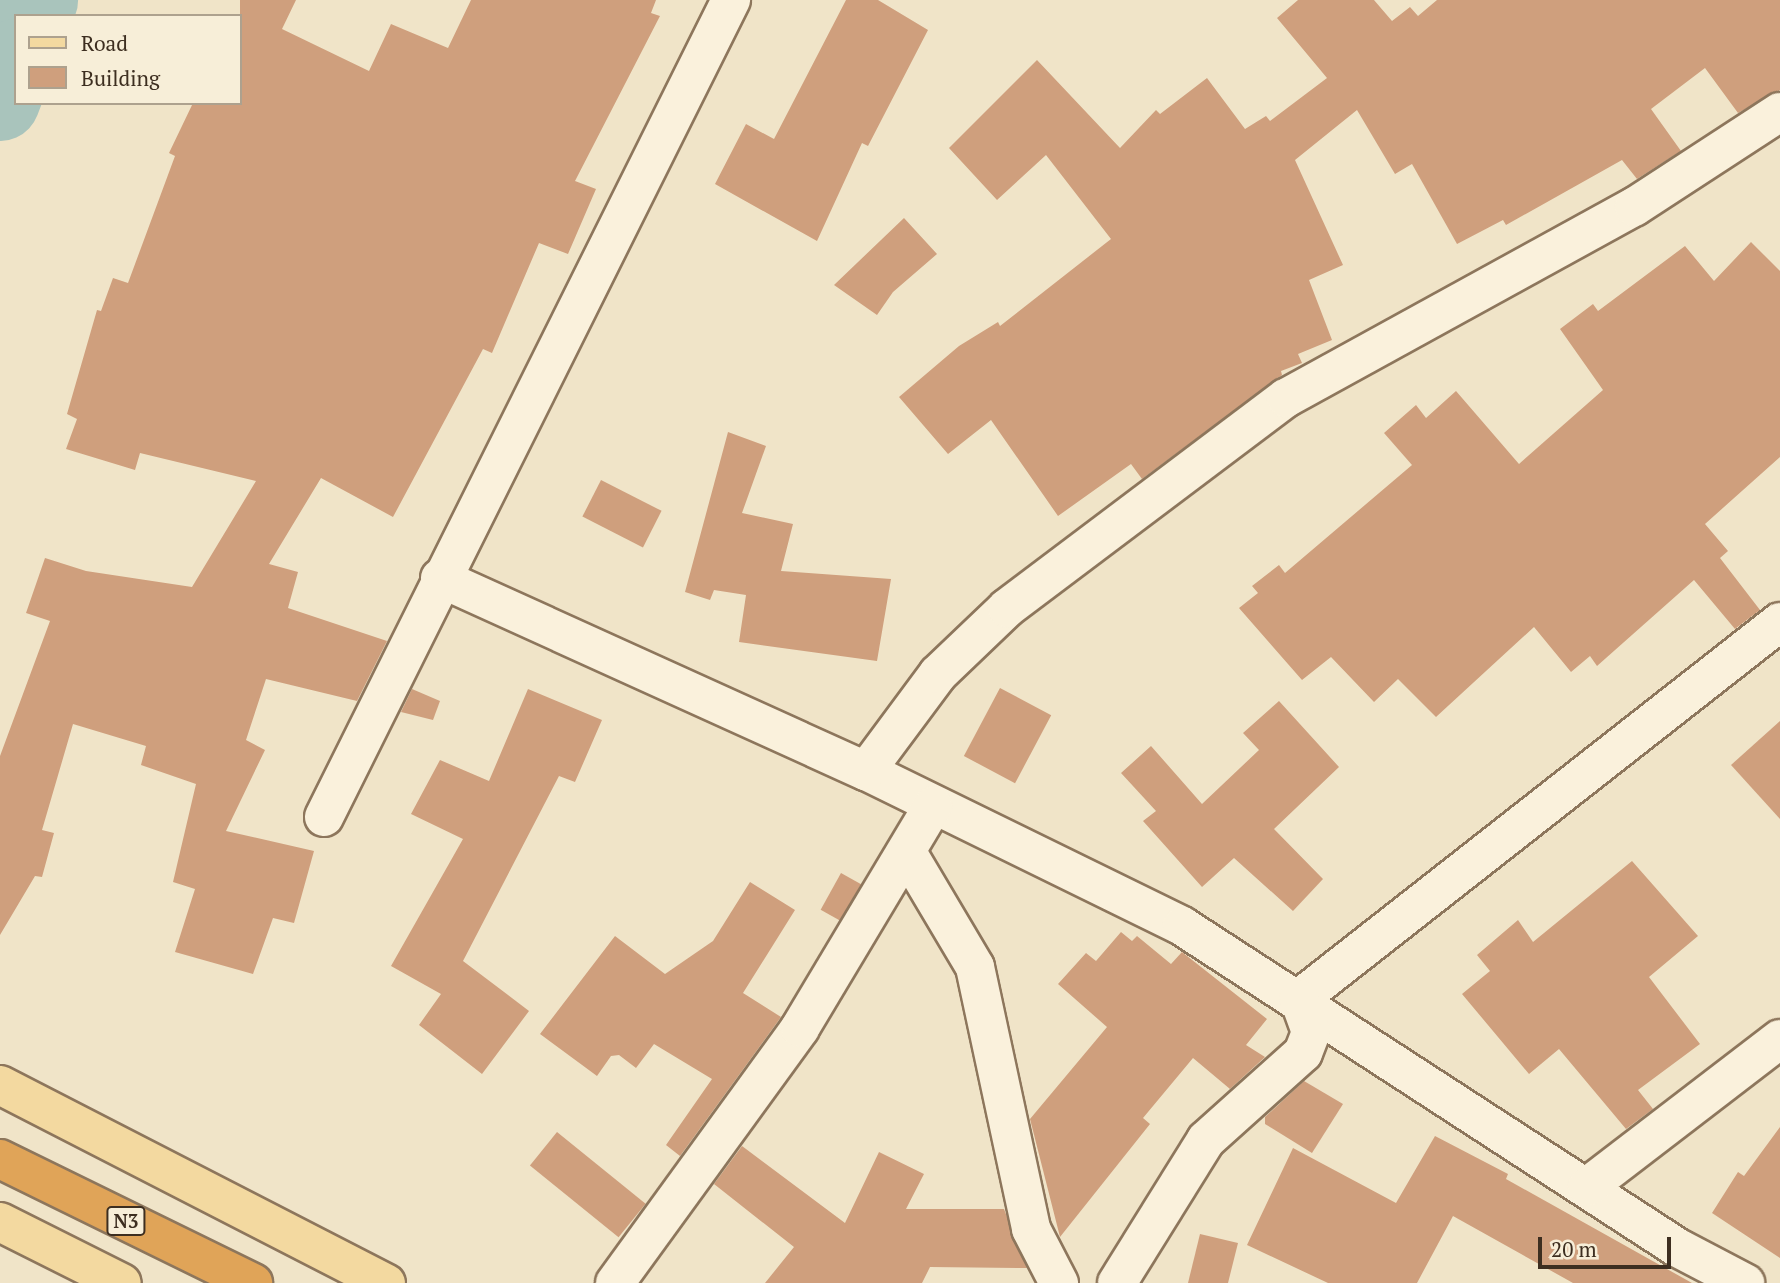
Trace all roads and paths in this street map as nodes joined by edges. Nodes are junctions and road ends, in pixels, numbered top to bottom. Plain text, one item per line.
1 (731, 0) edge
2 (1780, 112) edge
3 (440, 578) junction
4 (1780, 622) edge
5 (866, 771) junction
6 (933, 806) junction
7 (324, 817) dead end
8 (908, 854) junction
9 (1299, 999) junction
10 (1780, 1039) edge
11 (0, 1085) edge
12 (0, 1158) edge
13 (1587, 1187) junction
14 (0, 1222) edge
15 (122, 1283) edge
16 (253, 1283) edge
17 (386, 1283) edge
18 (615, 1283) edge
19 (1059, 1283) edge
20 (1117, 1283) edge
21 (1745, 1283) edge

1 - 3 street
2 - 5 street
3 - 5 street
3 - 7 street
4 - 9 street
5 - 6 street
6 - 8 street
6 - 9 street
8 - 18 street
8 - 19 street
9 - 13 street
9 - 20 street
10 - 13 street
11 - 17 main road
12 - 16 highway, N3
13 - 21 street
14 - 15 main road

